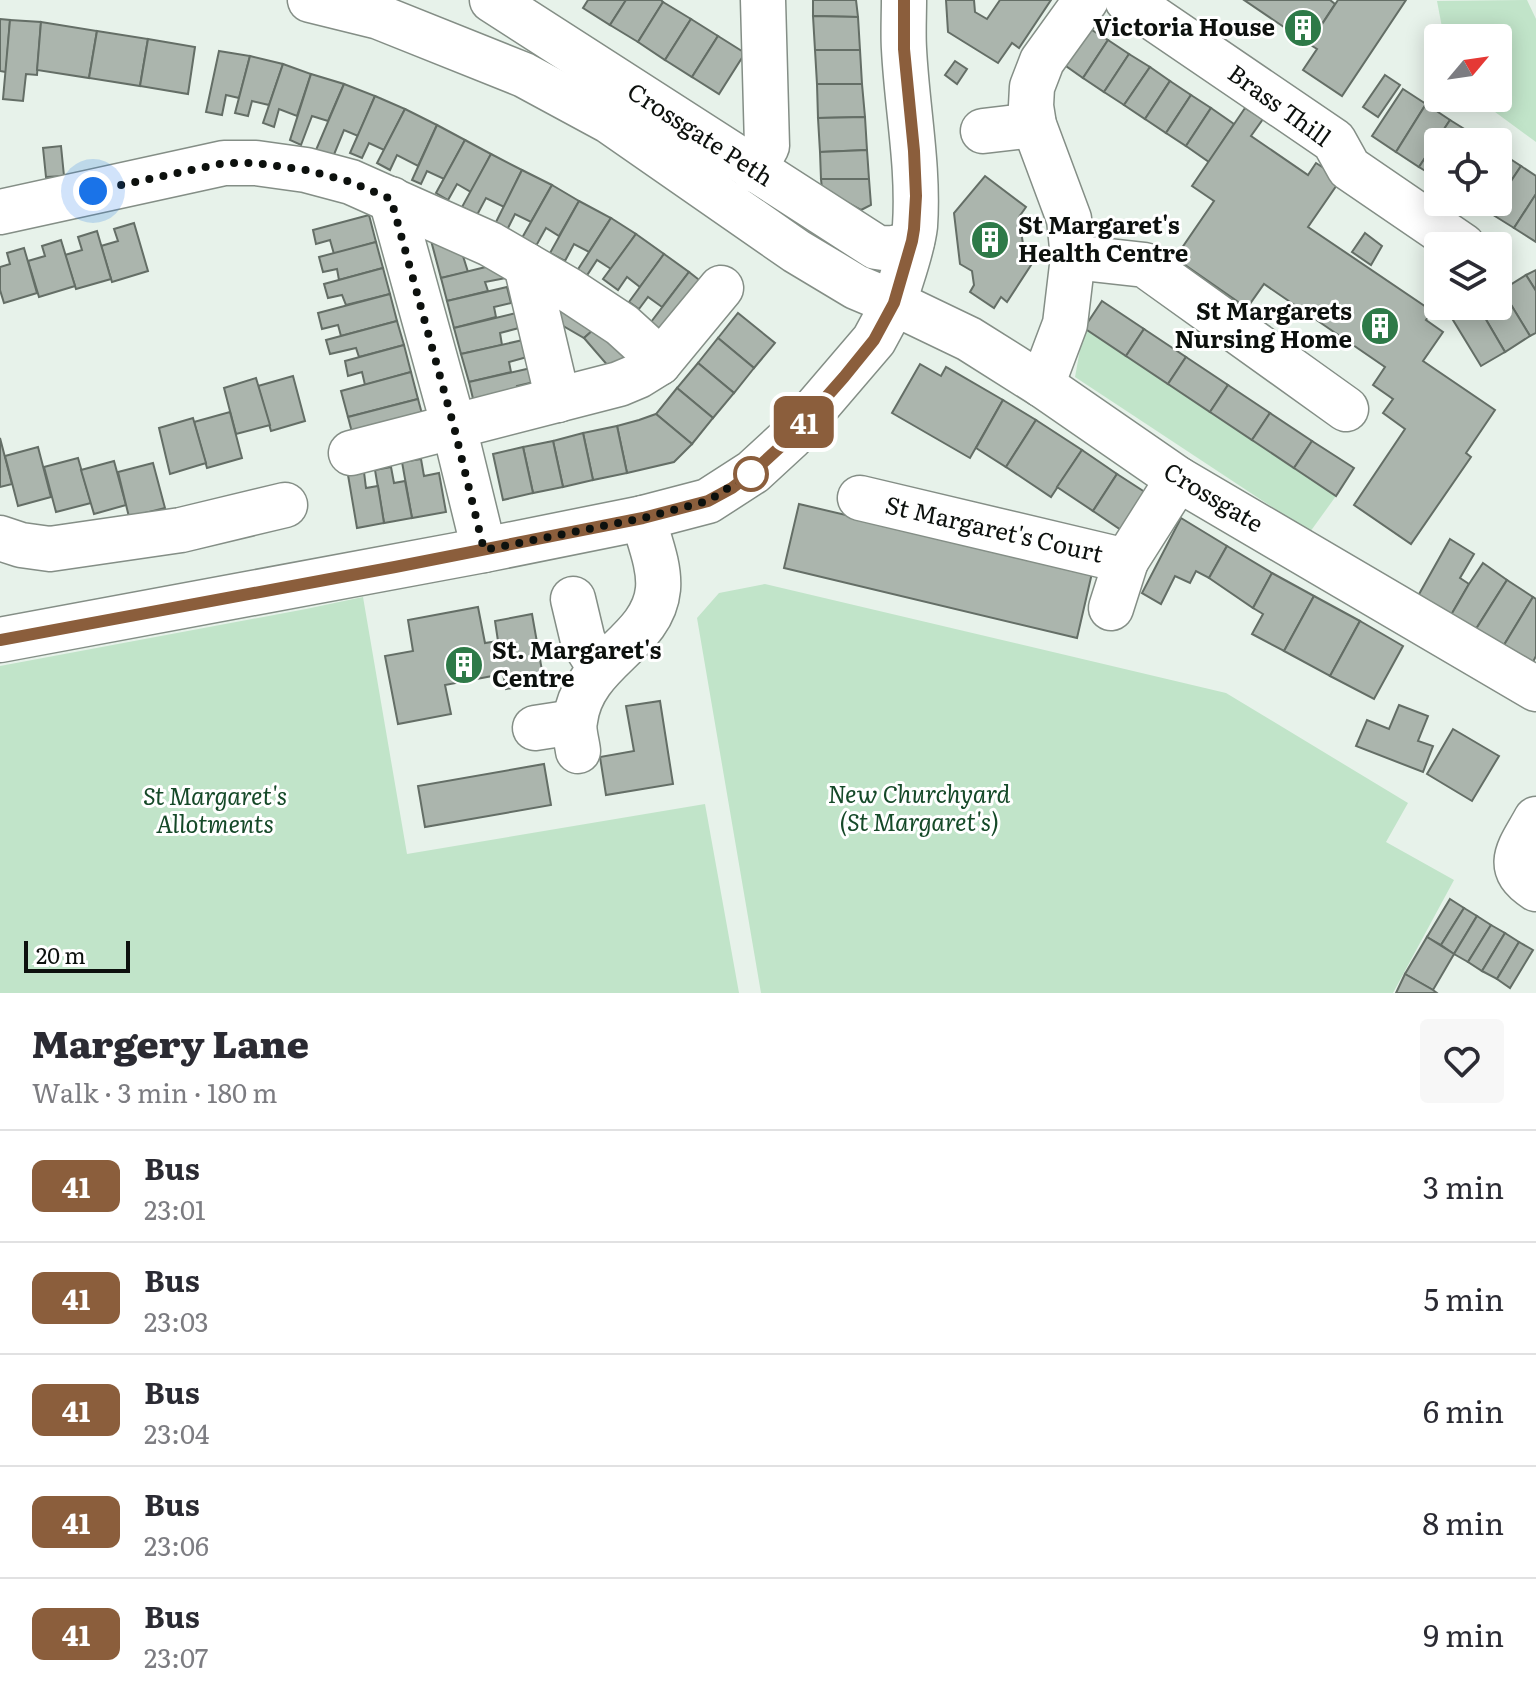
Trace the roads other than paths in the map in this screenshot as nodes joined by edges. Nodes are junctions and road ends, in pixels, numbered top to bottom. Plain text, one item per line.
1 (310, 0) edge
2 (492, 0) edge
3 (763, 0) edge
4 (904, 0) edge
5 (1086, 0) edge
6 (1127, 0) edge
7 (1034, 125) junction
8 (983, 131) dead end
9 (754, 170) junction
10 (391, 199) junction
11 (0, 212) edge
12 (1443, 232) edge
13 (1071, 238) junction
14 (912, 241) junction
15 (526, 265) junction
16 (721, 288) dead end
17 (894, 303) junction
18 (659, 363) junction
19 (1042, 385) junction
20 (558, 400) junction
21 (1346, 409) dead end
22 (454, 427) junction
23 (351, 453) dead end
24 (1178, 479) junction
25 (860, 498) dead end
26 (285, 505) dead end
27 (643, 518) junction
28 (0, 538) edge
29 (484, 550) junction
30 (1126, 561) junction
31 (573, 599) dead end
32 (1111, 608) dead end
33 (0, 640) edge
34 (600, 668) junction
35 (1536, 689) edge
36 (562, 734) dead end
37 (1536, 819) edge
38 (1536, 889) edge

1 - 17 main road, Crossgate
2 - 9 main road, Crossgate Peth
3 - 9 main road
4 - 14 main road
5 - 7 main road
6 - 12 main road, Brass Thill
7 - 8 main road
7 - 13 main road
9 - 14 main road, Crossgate Peth
10 - 11 main road
10 - 15 main road
10 - 22 main road
13 - 19 main road
13 - 21 main road
14 - 17 main road
15 - 18 main road
15 - 20 main road
16 - 18 main road
17 - 19 main road, Crossgate
17 - 27 main road
18 - 20 main road
19 - 24 main road, Crossgate
20 - 22 main road
22 - 23 main road
22 - 29 main road
24 - 30 main road, St Margaret's Court
24 - 35 main road, Crossgate
25 - 30 main road, St Margaret's Court
26 - 28 main road
27 - 29 main road
27 - 34 main road
29 - 33 main road
30 - 32 main road
31 - 34 main road
34 - 36 main road
37 - 38 main road

